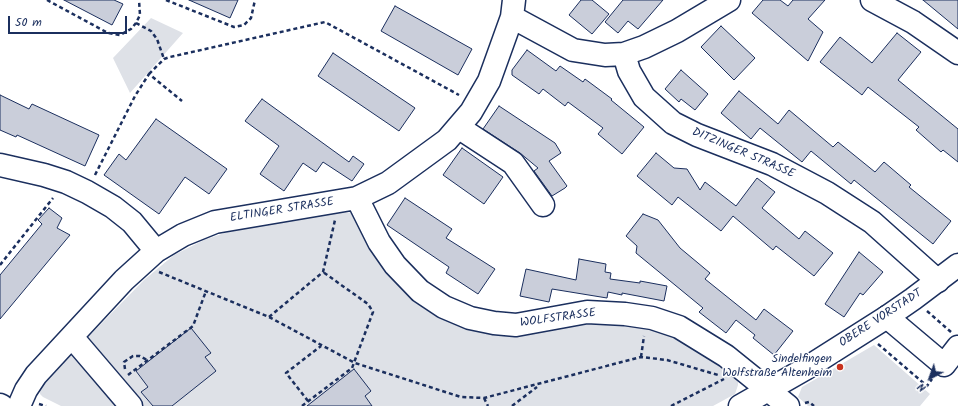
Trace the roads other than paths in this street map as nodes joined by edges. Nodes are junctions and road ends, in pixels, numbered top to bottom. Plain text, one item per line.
1 (729, 0) edge
2 (872, 0) edge
3 (513, 9) edge
4 (958, 53) edge
5 (624, 54) junction
6 (458, 127) junction
7 (0, 165) edge
8 (348, 200) junction
9 (543, 205) dead end
10 (151, 255) junction
11 (958, 265) edge
12 (938, 281) junction
13 (887, 317) junction
14 (72, 337) junction
15 (954, 339) edge
16 (768, 390) junction
17 (19, 406) edge
18 (131, 406) edge
19 (740, 406) edge
20 (788, 406) edge

1 - 5 street
2 - 4 street
3 - 5 street
3 - 6 street, ELTINGER STRASSE
5 - 12 street, DITZINGER STRASSE
6 - 8 street, ELTINGER STRASSE
6 - 9 street
7 - 10 street
8 - 10 street, ELTINGER STRASSE
8 - 16 street, WOLFSTRASSE
10 - 14 street, ELTINGER STRASSE
11 - 12 street, OBERE VORSTADT
12 - 13 street, OBERE VORSTADT
13 - 15 street
13 - 16 street, OBERE VORSTADT
14 - 17 street, ELTINGER STRASSE
14 - 18 street
16 - 19 street, OBERE VORSTADT
16 - 20 street, WOLFSTRASSE

